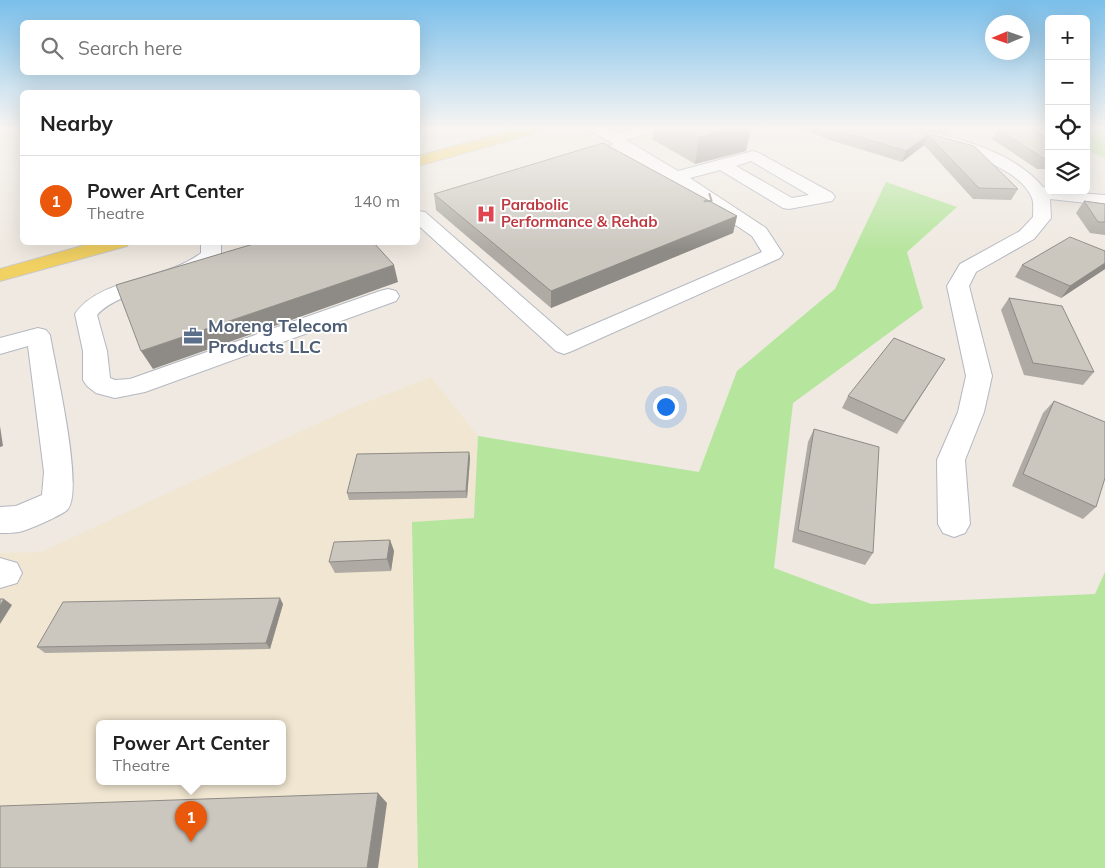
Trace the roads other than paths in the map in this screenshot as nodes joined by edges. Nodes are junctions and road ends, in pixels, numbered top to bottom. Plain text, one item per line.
1 (662, 169) edge
2 (705, 169) edge
3 (729, 169) edge
4 (776, 169) edge
5 (1009, 169) edge
6 (676, 177) junction
7 (1037, 192) junction
8 (1105, 200) edge
9 (422, 209) edge
10 (109, 245) edge
11 (211, 245) edge
12 (0, 275) edge
13 (388, 296) dead end
14 (0, 346) edge
15 (0, 520) edge
16 (954, 524) dead end

1 - 6 street
2 - 6 street
3 - 4 street
5 - 7 street
6 -> 9 street
7 - 8 street
7 - 16 street
10 - 12 main road
11 - 13 street
14 - 15 street

